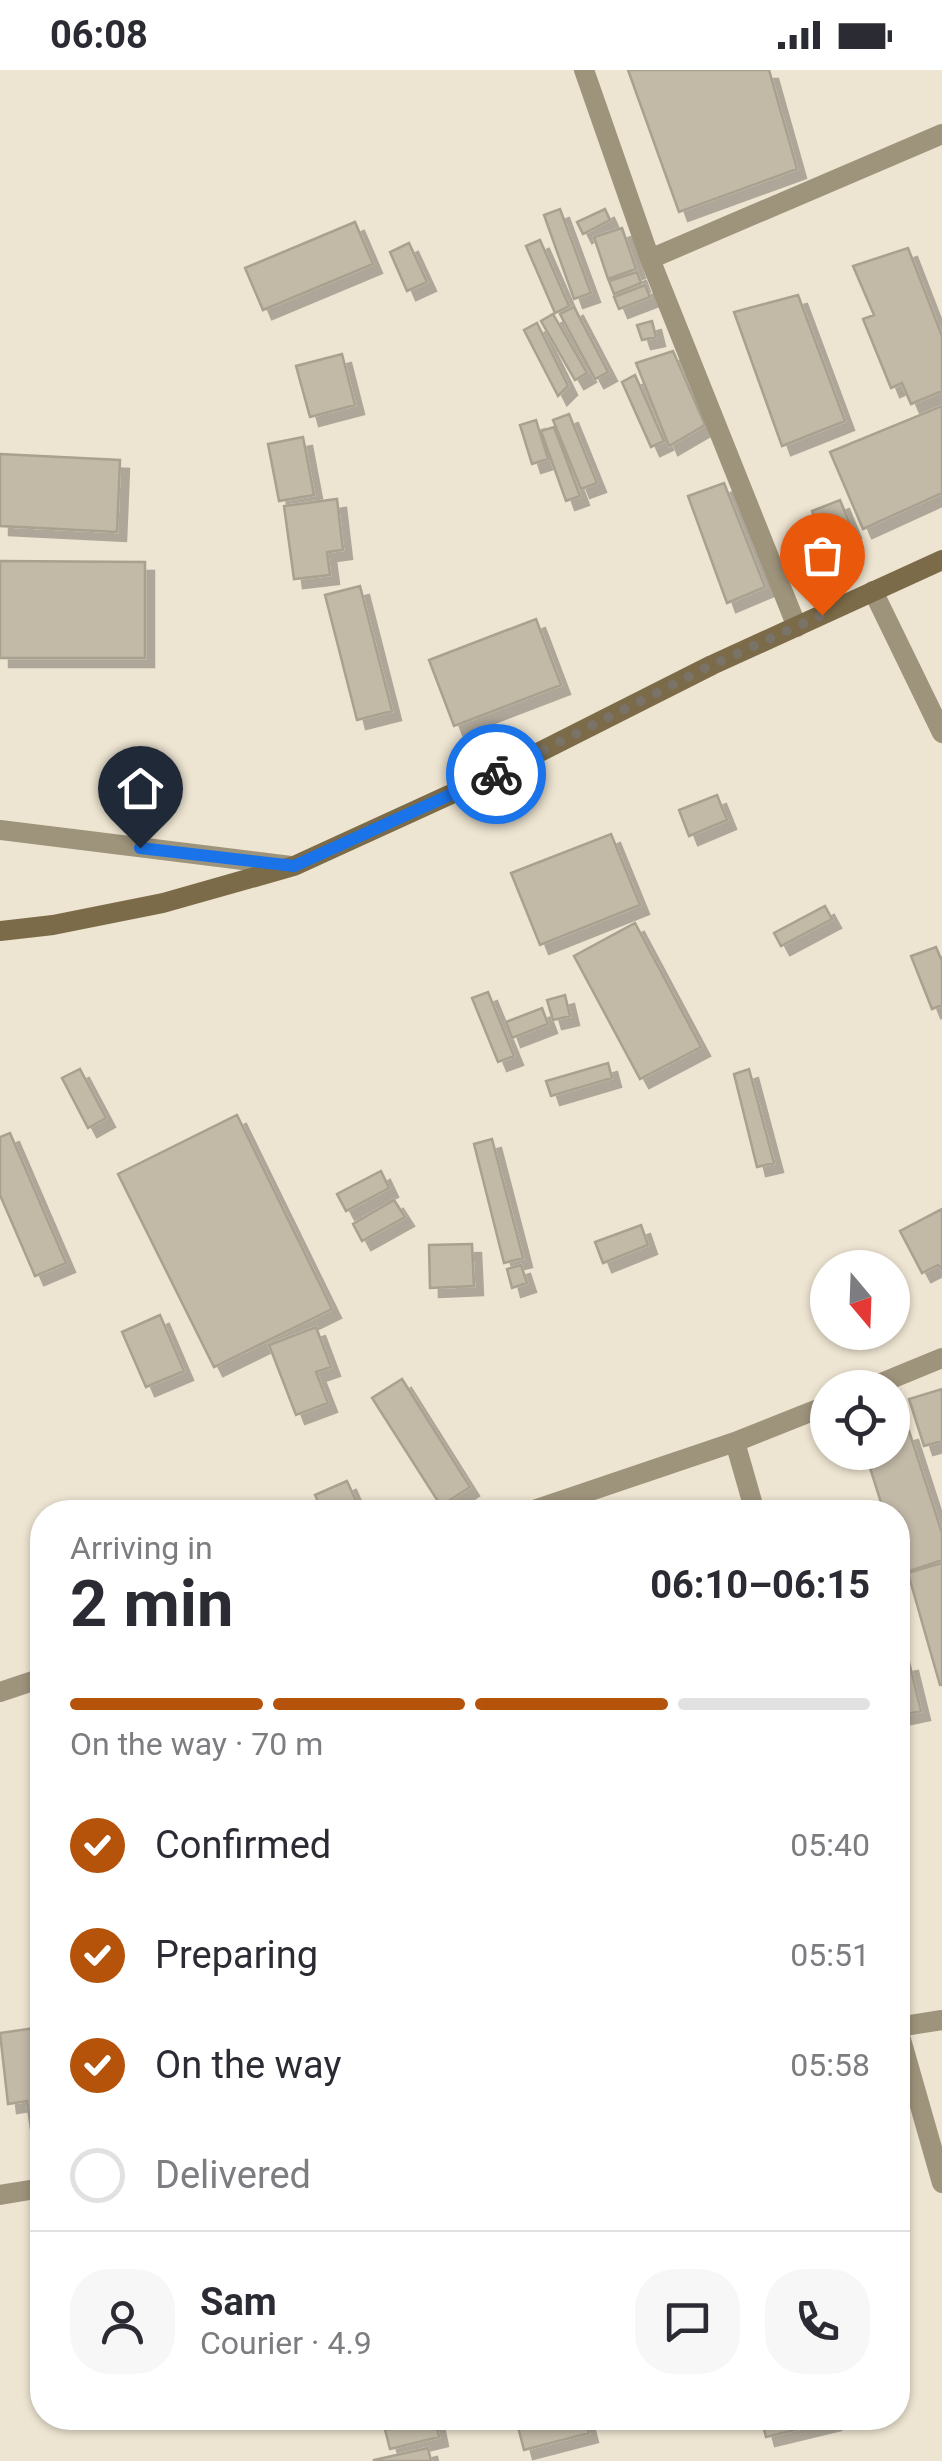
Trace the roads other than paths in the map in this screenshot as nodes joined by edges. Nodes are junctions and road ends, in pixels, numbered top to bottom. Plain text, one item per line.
1 (584, 70) edge
2 (942, 134) edge
3 (650, 259) junction
4 (942, 560) edge
5 (873, 590) junction
6 (797, 627) junction
7 (942, 733) edge
8 (0, 830) edge
9 (294, 866) junction
10 (0, 931) edge
11 (942, 1358) edge
12 (910, 1371) edge
13 (810, 1411) edge
14 (736, 1442) junction
15 (564, 1500) edge
16 (752, 1500) edge
17 (30, 1682) edge
18 (0, 1692) edge
19 (942, 2020) edge
20 (910, 2026) edge
21 (910, 2070) edge
22 (942, 2183) edge
23 (30, 2190) edge
24 (0, 2194) edge

1 - 3 street
2 - 3 street
3 - 6 street
4 - 5 main road
5 - 6 main road
5 - 7 street
6 - 9 main road
8 - 9 street
9 - 10 main road
11 - 12 street
13 - 14 street
14 - 15 street
14 - 16 street
17 - 18 street
19 - 20 street
21 - 22 street
23 - 24 street

